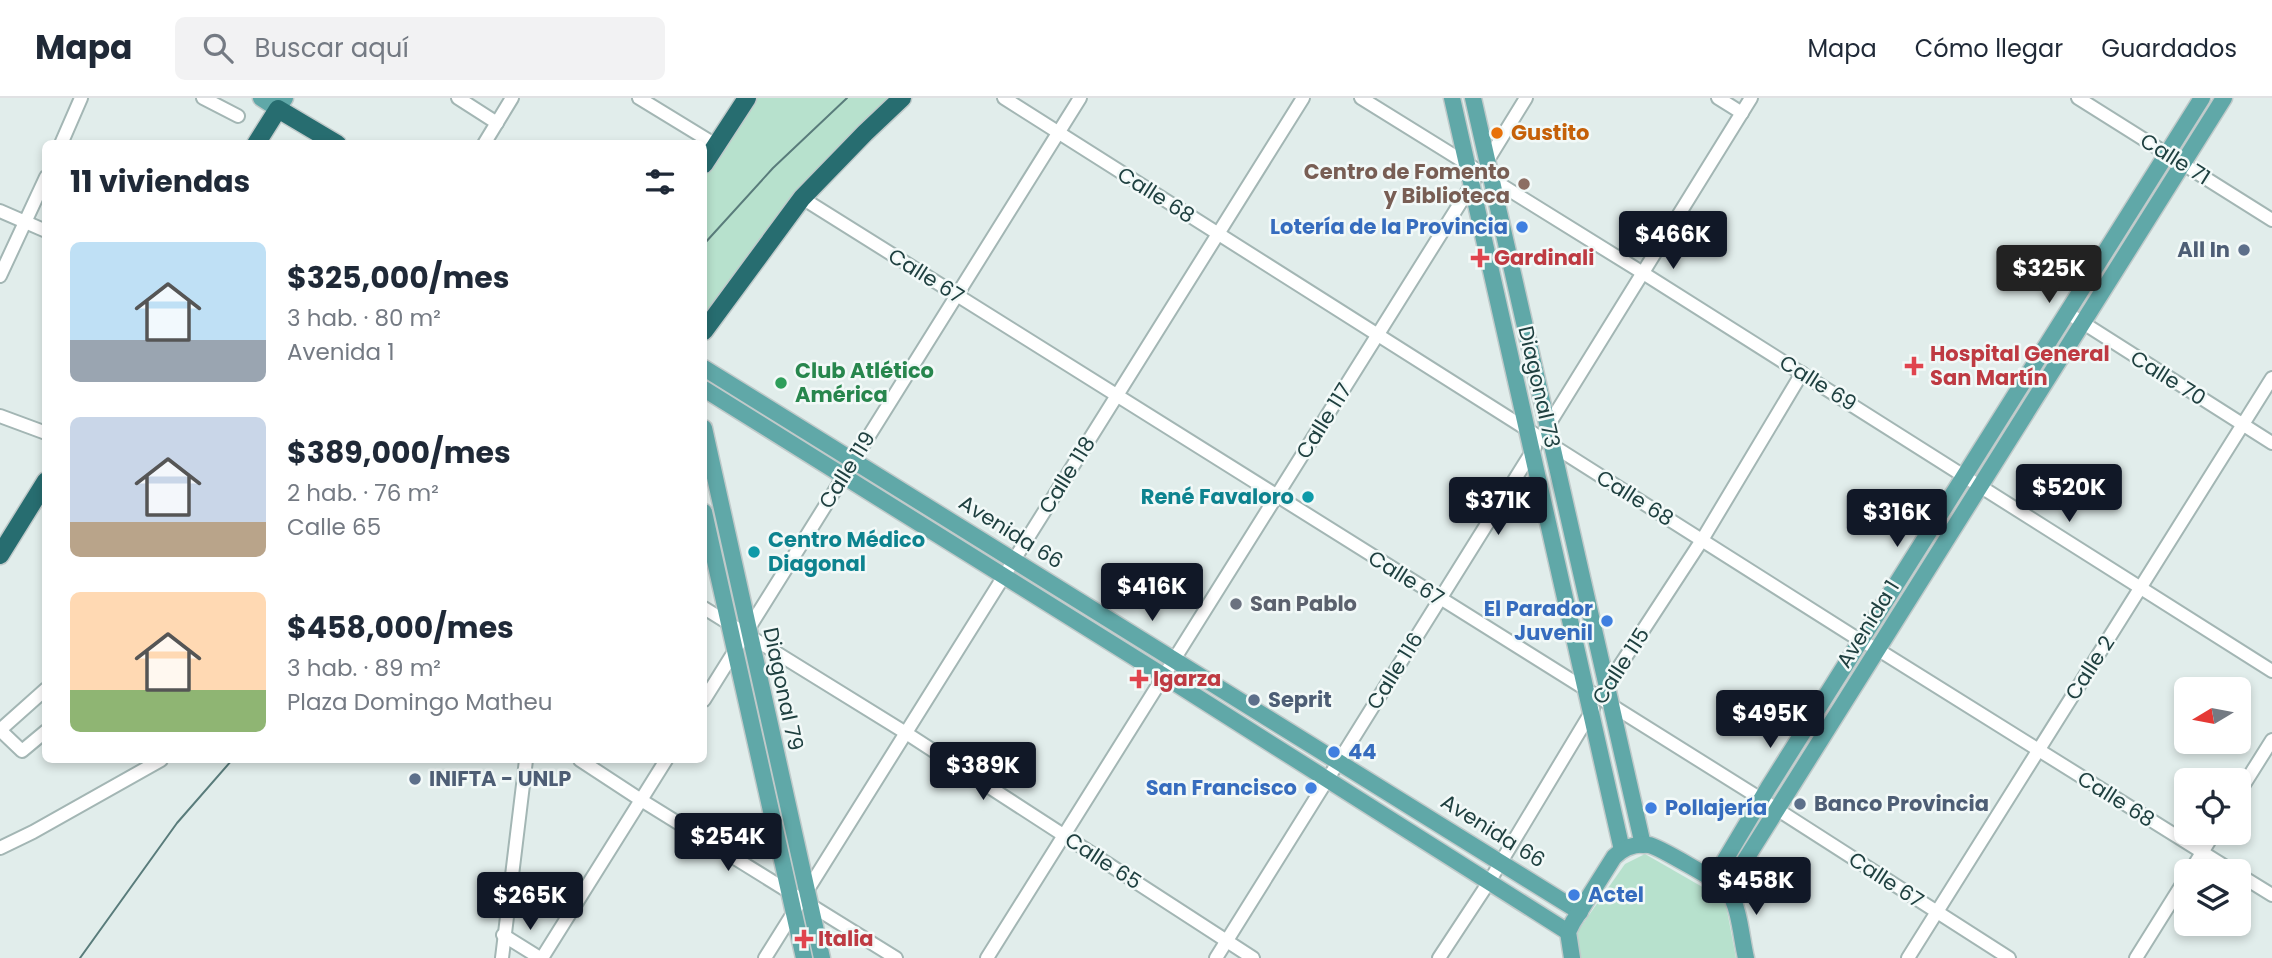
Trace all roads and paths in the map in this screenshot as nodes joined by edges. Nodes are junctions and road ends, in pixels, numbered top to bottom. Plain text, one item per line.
1 (81, 98) edge
2 (203, 98) edge
3 (261, 98) edge
4 (458, 98) edge
5 (512, 98) edge
6 (639, 98) edge
7 (747, 98) edge
8 (902, 98) edge
9 (1004, 98) edge
10 (1080, 98) edge
11 (1303, 98) edge
12 (1361, 98) edge
13 (1452, 98) edge
14 (1473, 98) edge
15 (1526, 98) edge
16 (1717, 98) edge
17 (1751, 98) edge
18 (2078, 98) edge
19 (2202, 98) edge
20 (2224, 98) edge
21 (281, 103) edge
22 (1742, 113) junction
23 (238, 116) dead end
24 (496, 123) junction
25 (1058, 132) junction
26 (63, 140) edge
27 (258, 140) edge
28 (332, 140) edge
29 (486, 140) edge
30 (716, 145) junction
31 (2167, 153) junction
32 (707, 159) edge
33 (2183, 163) junction
34 (1479, 172) junction
35 (42, 186) edge
36 (802, 198) junction
37 (0, 211) edge
38 (2272, 220) edge
39 (25, 222) junction
40 (42, 228) edge
41 (1218, 234) junction
42 (1643, 272) junction
43 (0, 276) edge
44 (957, 295) junction
45 (2066, 312) junction
46 (2083, 325) junction
47 (707, 327) edge
48 (1378, 335) junction
49 (707, 370) edge
50 (1802, 373) junction
51 (2272, 378) edge
52 (707, 391) edge
53 (1117, 396) junction
54 (0, 416) edge
55 (2243, 425) junction
56 (42, 432) edge
57 (1540, 438) junction
58 (707, 442) edge
59 (2272, 443) edge
60 (853, 461) junction
61 (1963, 476) junction
62 (843, 477) junction
63 (42, 487) edge
64 (1979, 487) junction
65 (1276, 497) junction
66 (707, 526) edge
67 (1702, 540) junction
68 (0, 555) edge
69 (1014, 560) junction
70 (1003, 577) junction
71 (2141, 589) junction
72 (1440, 599) junction
73 (707, 610) edge
74 (727, 622) junction
75 (748, 632) junction
76 (1861, 641) junction
77 (1877, 649) junction
78 (734, 651) junction
79 (1175, 659) junction
80 (2272, 671) edge
81 (1164, 676) junction
82 (42, 693) edge
83 (707, 695) edge
84 (1599, 700) junction
85 (906, 733) junction
86 (42, 734) edge
87 (2272, 740) edge
88 (2038, 750) junction
89 (1339, 762) junction
90 (156, 763) edge
91 (526, 763) edge
92 (585, 763) edge
93 (664, 763) edge
94 (2251, 773) edge
95 (1327, 780) junction
96 (1760, 799) junction
97 (641, 800) junction
98 (1775, 809) junction
99 (1064, 835) junction
100 (1643, 845) junction
101 (2206, 845) edge
102 (0, 848) edge
103 (1622, 850) junction
104 (2202, 852) junction
105 (2198, 859) edge
106 (2213, 859) edge
107 (1501, 862) junction
108 (1489, 882) junction
109 (2251, 882) edge
110 (1720, 885) junction
111 (2272, 895) edge
112 (2174, 897) edge
113 (800, 899) junction
114 (1580, 912) junction
115 (1936, 912) junction
116 (1568, 932) junction
117 (503, 935) junction
118 (1227, 941) junction
119 (502, 958) edge
120 (541, 958) edge
121 (765, 958) edge
122 (804, 958) edge
123 (822, 958) edge
124 (895, 958) edge
125 (987, 958) edge
126 (1216, 958) edge
127 (1253, 958) edge
128 (1439, 958) edge
129 (1573, 958) edge
130 (1746, 958) edge
131 (1908, 958) edge
132 (2009, 958) edge
133 (2136, 958) edge

1 - 26 street
2 - 23 street
3 - 21 main road
4 - 24 street
5 - 24 street
6 - 30 street
7 - 30 highway
8 - 36 highway
9 - 25 street, Calle 68
10 - 25 street, Calle 119
11 - 41 street, Calle 118
12 - 34 street, Calle 69
13 - 34 main road, Diagonal 73
14 - 34 main road, Diagonal 73
15 - 34 street, Calle 117
16 - 22 street
17 - 22 street, Calle 116
18 - 31 street, Calle 71
19 - 31 main road, Avenida 1
20 - 33 main road, Avenida 1
21 - 27 highway
21 - 28 highway
22 - 42 street, Calle 116
24 - 29 street
25 - 41 street, Calle 68
25 - 44 street, Calle 119
30 - 32 highway
31 - 33 street, Calle 71
31 - 45 main road, Avenida 1
33 - 38 street, Calle 71
33 - 46 main road, Avenida 1
34 - 42 street, Calle 69
34 - 48 street, Calle 117
34 - 57 main road, Diagonal 73
35 - 39 street
36 - 44 street, Calle 67
36 - 47 highway
37 - 39 street
39 - 40 street
39 - 43 street
41 - 48 street, Calle 68
41 - 53 street, Calle 118
42 - 50 street, Calle 69
42 - 57 street, Calle 116
44 - 53 street, Calle 67
44 - 60 street, Calle 119
45 - 46 street, Calle 70
45 - 61 main road, Avenida 1
46 - 55 street, Calle 70
46 - 64 main road, Avenida 1
48 - 57 street, Calle 68
48 - 65 street, Calle 117
49 - 60 main road, Avenida 66
50 - 61 street, Calle 69
50 - 67 street, Calle 115
51 - 55 street, Calle 2
52 - 62 main road, Avenida 66
53 - 65 street, Calle 67
53 - 69 street, Calle 118
54 - 56 street
55 - 59 street, Calle 70
55 - 71 street, Calle 2
57 - 67 street, Calle 68
57 - 72 street, Calle 116
57 - 84 main road, Diagonal 73
58 - 75 main road, Diagonal 79
60 - 62 street, Calle 119
60 - 69 main road, Avenida 66
61 - 64 street, Calle 69
61 - 76 main road, Avenida 1
62 - 70 main road, Avenida 66
62 - 75 street, Calle 119
63 - 68 highway
64 - 71 street, Calle 69
64 - 77 main road, Avenida 1
65 - 72 street, Calle 67
65 - 79 street, Calle 117
66 - 74 main road, Diagonal 79
67 - 76 street, Calle 68
67 - 84 street, Calle 115
69 - 70 street, Calle 118
69 - 79 main road, Avenida 66
70 - 81 main road, Avenida 66
70 - 85 street, Calle 118
71 - 80 street, Calle 69
71 - 88 street, Calle 2
72 - 84 street, Calle 67
72 - 89 street, Calle 116
73 - 74 street, Calle 65
74 - 75 street, Calle 65
74 - 78 main road, Diagonal 79
75 - 78 street, Calle 119
75 - 85 street, Calle 65
75 - 113 main road, Diagonal 79
76 - 77 street, Calle 68
76 - 96 main road, Avenida 1
77 - 88 street, Calle 68
77 - 98 main road, Avenida 1
78 - 83 street, Calle 119
78 - 113 main road, Diagonal 79
79 - 81 street, Calle 117
79 - 89 main road, Avenida 66
81 - 95 main road, Avenida 66
81 - 99 street, Calle 117
82 - 86 street
84 - 96 street, Calle 67
84 - 100 main road, Diagonal 73
84 - 103 main road, Diagonal 73
84 - 107 street, Calle 115
85 - 99 street, Calle 65
85 - 113 street, Calle 118
87 - 94 street
88 - 104 street, Calle 68
88 - 115 street, Calle 2
89 - 95 street, Calle 116
89 - 107 main road, Avenida 66
90 - 102 street
91 - 117 street
92 - 97 street
93 - 97 street
95 - 108 main road, Avenida 66
95 - 118 street, Calle 116
96 - 98 street, Calle 67
96 - 110 main road, Avenida 1
97 - 113 street
97 - 120 street
98 - 110 main road, Avenida 1
98 - 115 street, Calle 67
99 - 118 street, Calle 65
99 - 125 street, Calle 117
100 - 103 main road
100 - 110 main road
101 - 104 street
103 - 114 main road
104 - 105 street
104 - 106 street, Calle 68
107 - 108 street, Calle 115
107 - 114 main road, Avenida 66
108 - 116 main road, Avenida 66
108 - 128 street, Calle 115
109 - 111 street
110 - 130 main road
112 - 133 street
113 - 121 street, Calle 118
113 - 122 main road, Diagonal 79
113 - 123 main road, Diagonal 79
113 - 124 street
114 - 116 main road
115 - 131 street, Calle 2
115 - 132 street, Calle 67
116 - 129 main road
117 - 119 street
117 - 120 street
118 - 126 street, Calle 116
118 - 127 street, Calle 65

